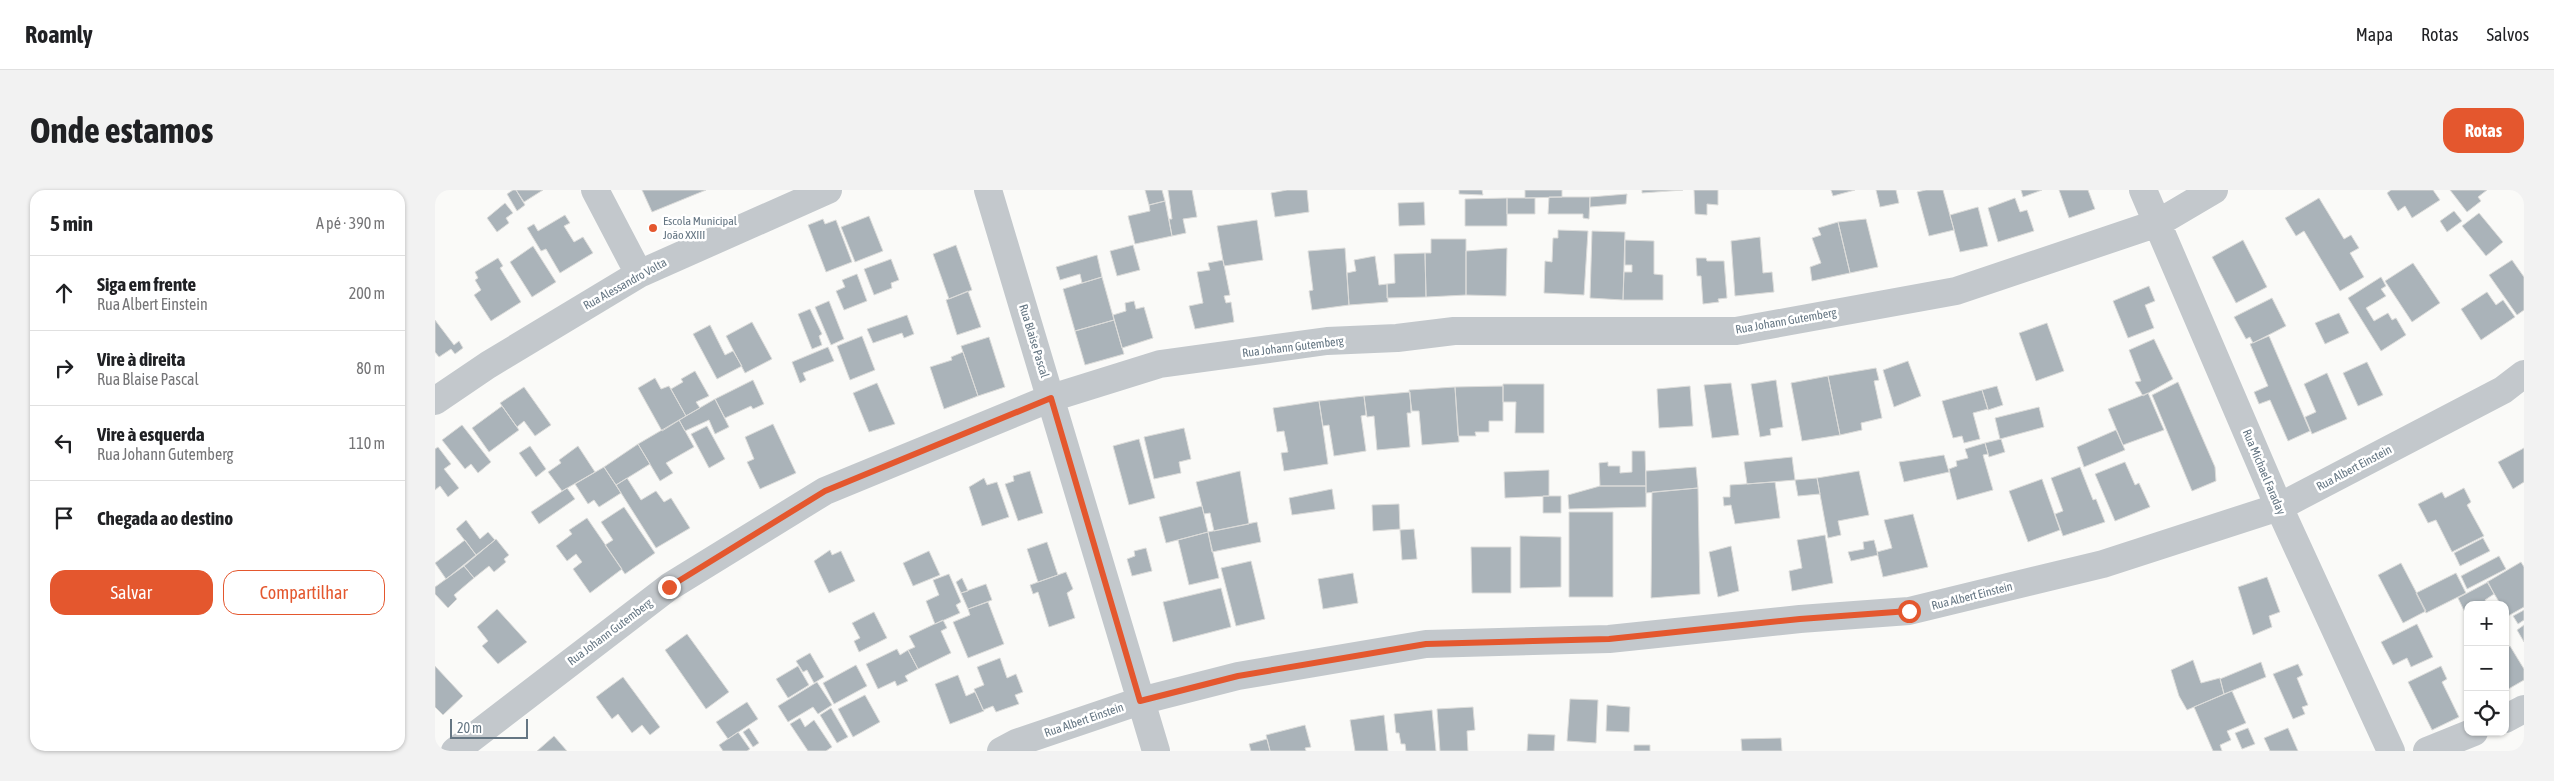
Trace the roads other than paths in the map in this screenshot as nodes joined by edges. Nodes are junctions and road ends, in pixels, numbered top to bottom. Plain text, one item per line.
1 (595, 190) edge
2 (827, 190) edge
3 (988, 190) edge
4 (2143, 190) edge
5 (2214, 190) edge
6 (2158, 223) junction
7 (639, 274) junction
8 (2524, 374) edge
9 (1051, 398) junction
10 (435, 401) edge
11 (2279, 507) junction
12 (1140, 701) junction
13 (2524, 709) edge
14 (2509, 718) edge
15 (2464, 736) edge
16 (455, 751) edge
17 (1001, 751) edge
18 (1156, 751) edge
19 (2391, 751) edge
20 (2427, 751) edge

1 - 7 street
2 - 7 street, Rua Alessandro Volta
3 - 9 street, Rua Blaise Pascal
4 - 6 street, Rua Michael Faraday
5 - 6 street, Rua Johann Gutemberg
6 - 9 street, Rua Johann Gutemberg
6 - 11 street, Rua Michael Faraday
7 - 10 street, Rua Alessandro Volta
8 - 11 street, Rua Albert Einstein
9 - 12 street, Rua Blaise Pascal
9 - 16 street, Rua Johann Gutemberg
11 - 12 street, Rua Albert Einstein
11 - 19 street, Rua Michael Faraday
12 - 17 street, Rua Albert Einstein
12 - 18 street, Rua Blaise Pascal
13 - 14 street
15 - 20 street

